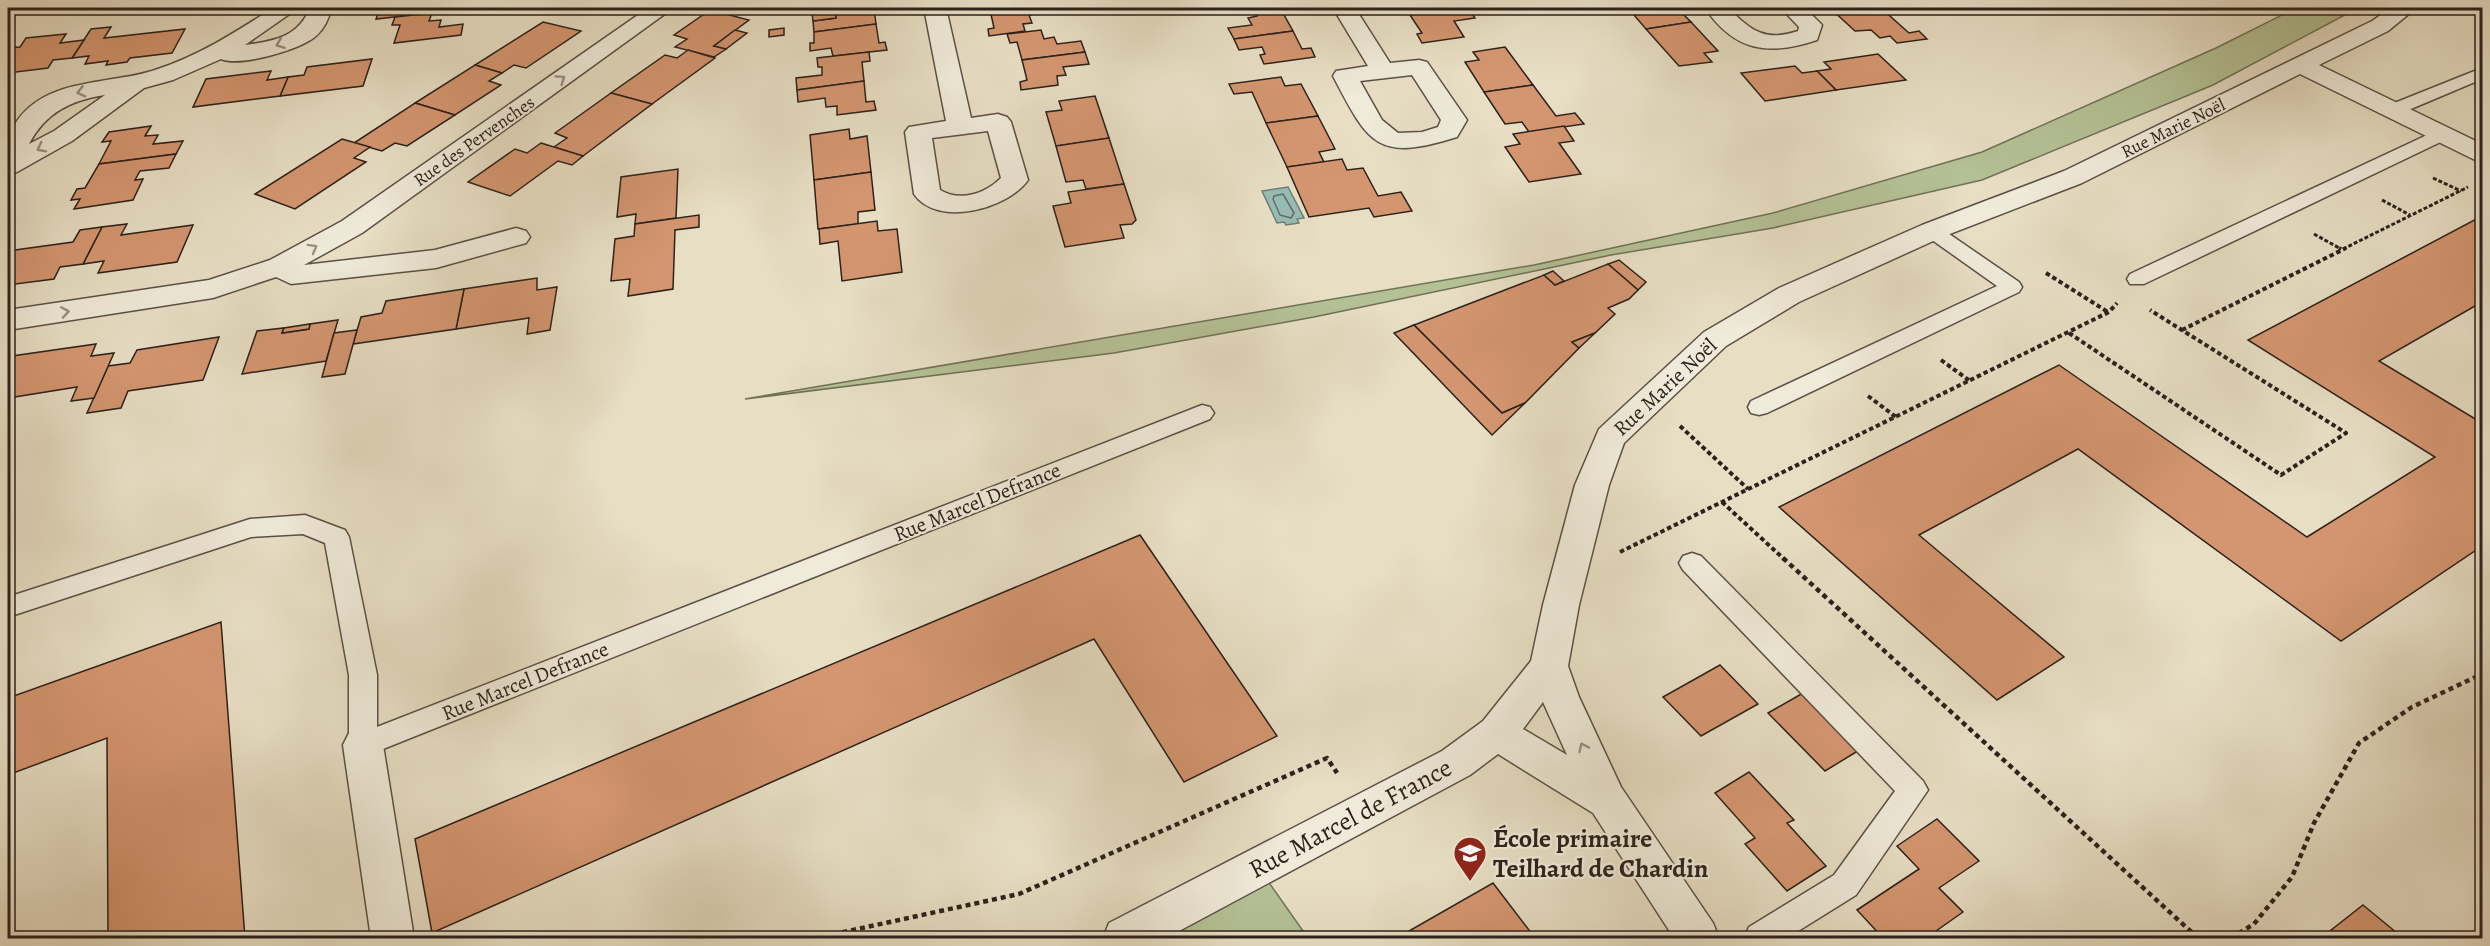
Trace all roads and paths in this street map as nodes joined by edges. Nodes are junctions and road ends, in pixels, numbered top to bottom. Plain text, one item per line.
1 (287, 8) edge
2 (321, 8) edge
3 (663, 8) edge
4 (935, 8) edge
5 (1344, 8) edge
6 (1716, 8) edge
7 (1792, 8) edge
8 (2153, 8) edge
9 (2405, 8) edge
10 (2161, 11) dead end
11 (206, 59) junction
12 (2302, 66) junction
13 (1383, 71) dead end
14 (2482, 73) edge
15 (142, 80) junction
16 (2393, 111) junction
17 (960, 126) dead end
18 (2442, 134) junction
19 (2482, 154) edge
20 (8, 159) edge
21 (8, 166) edge
22 (2475, 183) dead end
23 (1932, 231) junction
24 (516, 237) dead end
25 (280, 266) junction
26 (2130, 287) junction
27 (8, 320) edge
28 (2182, 330) junction
29 (2068, 332) junction
30 (1759, 407) dead end
31 (1202, 413) dead end
32 (1674, 421) dead end
33 (1748, 489) junction
34 (1722, 502) junction
35 (1616, 554) dead end
36 (1692, 563) dead end
37 (8, 608) edge
38 (1549, 666) junction
39 (2482, 674) edge
40 (1497, 733) junction
41 (363, 745) junction
42 (1607, 800) junction
43 (1362, 812) junction
44 (393, 939) edge
45 (816, 939) edge
46 (1124, 939) edge
47 (1698, 939) edge
48 (1760, 939) edge
49 (2198, 939) edge
50 (2231, 939) edge

1 - 11 street
2 -> 11 street
25 -> 3 street, Rue des Pervenches
4 - 17 street
5 - 13 street
6 - 7 street
8 - 10 path
9 - 12 street, Rue Marie Noël
11 - 15 street
12 - 16 street
12 - 23 street, Rue Marie Noël
14 - 16 lane
15 -> 20 street
15 -> 21 street
16 - 18 street
18 - 19 street
18 - 26 lane
22 - 28 path
23 - 30 lane
23 - 38 street, Rue Marie Noël
24 - 25 street
27 -> 25 street, Rue des Pervenches
26 - 28 path
26 - 29 path
28 - 29 path
29 - 33 path
31 - 41 lane, Rue Marcel Defrance
32 - 33 path
33 - 34 path
34 - 35 path
34 - 49 path
36 - 48 lane
37 - 41 lane
38 - 40 street, Rue Marcel de France
42 -> 38 street
39 - 50 path
40 - 42 street
40 - 43 street, Rue Marcel de France
41 - 44 street
42 - 47 street
43 - 45 path
43 - 46 street, Rue Marcel de France

